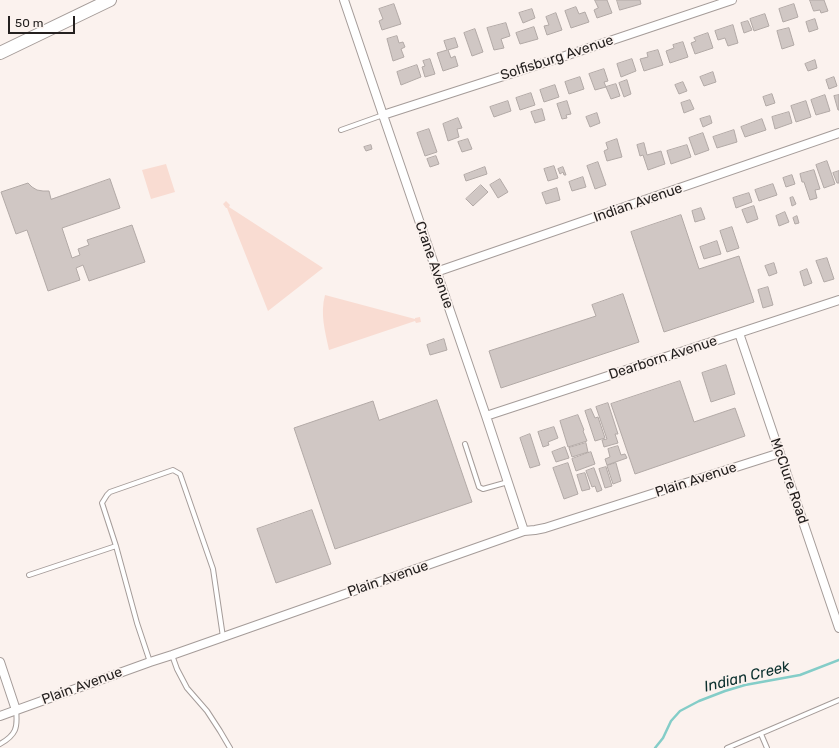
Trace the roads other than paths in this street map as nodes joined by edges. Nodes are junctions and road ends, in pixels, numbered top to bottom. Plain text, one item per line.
1 (110, 0) edge
2 (344, 0) edge
3 (732, 0) edge
4 (0, 53) edge
5 (382, 115) junction
6 (341, 130) dead end
7 (839, 133) edge
8 (436, 272) junction
9 (839, 300) edge
10 (739, 333) junction
11 (486, 416) junction
12 (465, 444) dead end
13 (780, 453) junction
14 (508, 482) junction
15 (524, 531) junction
16 (116, 546) junction
17 (29, 575) dead end
18 (839, 628) edge
19 (223, 637) junction
20 (172, 655) junction
21 (0, 662) edge
22 (150, 662) junction
23 (839, 700) edge
24 (16, 710) junction
25 (0, 716) edge
26 (761, 734) junction
27 (0, 744) edge
28 (230, 748) edge
29 (727, 748) edge
30 (767, 748) edge

1 - 4 street
2 - 5 street, Crane Avenue
3 - 5 street, Solfisburg Avenue
5 - 6 lane
5 - 8 street, Crane Avenue
7 - 8 street, Indian Avenue
8 - 11 street, Crane Avenue
9 - 10 street, Dearborn Avenue
10 - 11 street, Dearborn Avenue
10 - 13 street, McClure Road
11 - 14 street, Crane Avenue
12 - 14 lane
13 - 15 street, Plain Avenue
13 - 18 street, McClure Road
14 - 15 street, Crane Avenue
15 - 19 street, Plain Avenue
16 - 17 lane
16 - 19 lane
16 - 22 lane
19 - 20 street, Plain Avenue
20 - 22 street, Plain Avenue
20 - 28 lane
21 - 24 street
22 - 24 street, Plain Avenue
23 - 26 lane
24 - 25 street, Plain Avenue
24 - 27 lane
26 - 29 lane
26 - 30 lane

